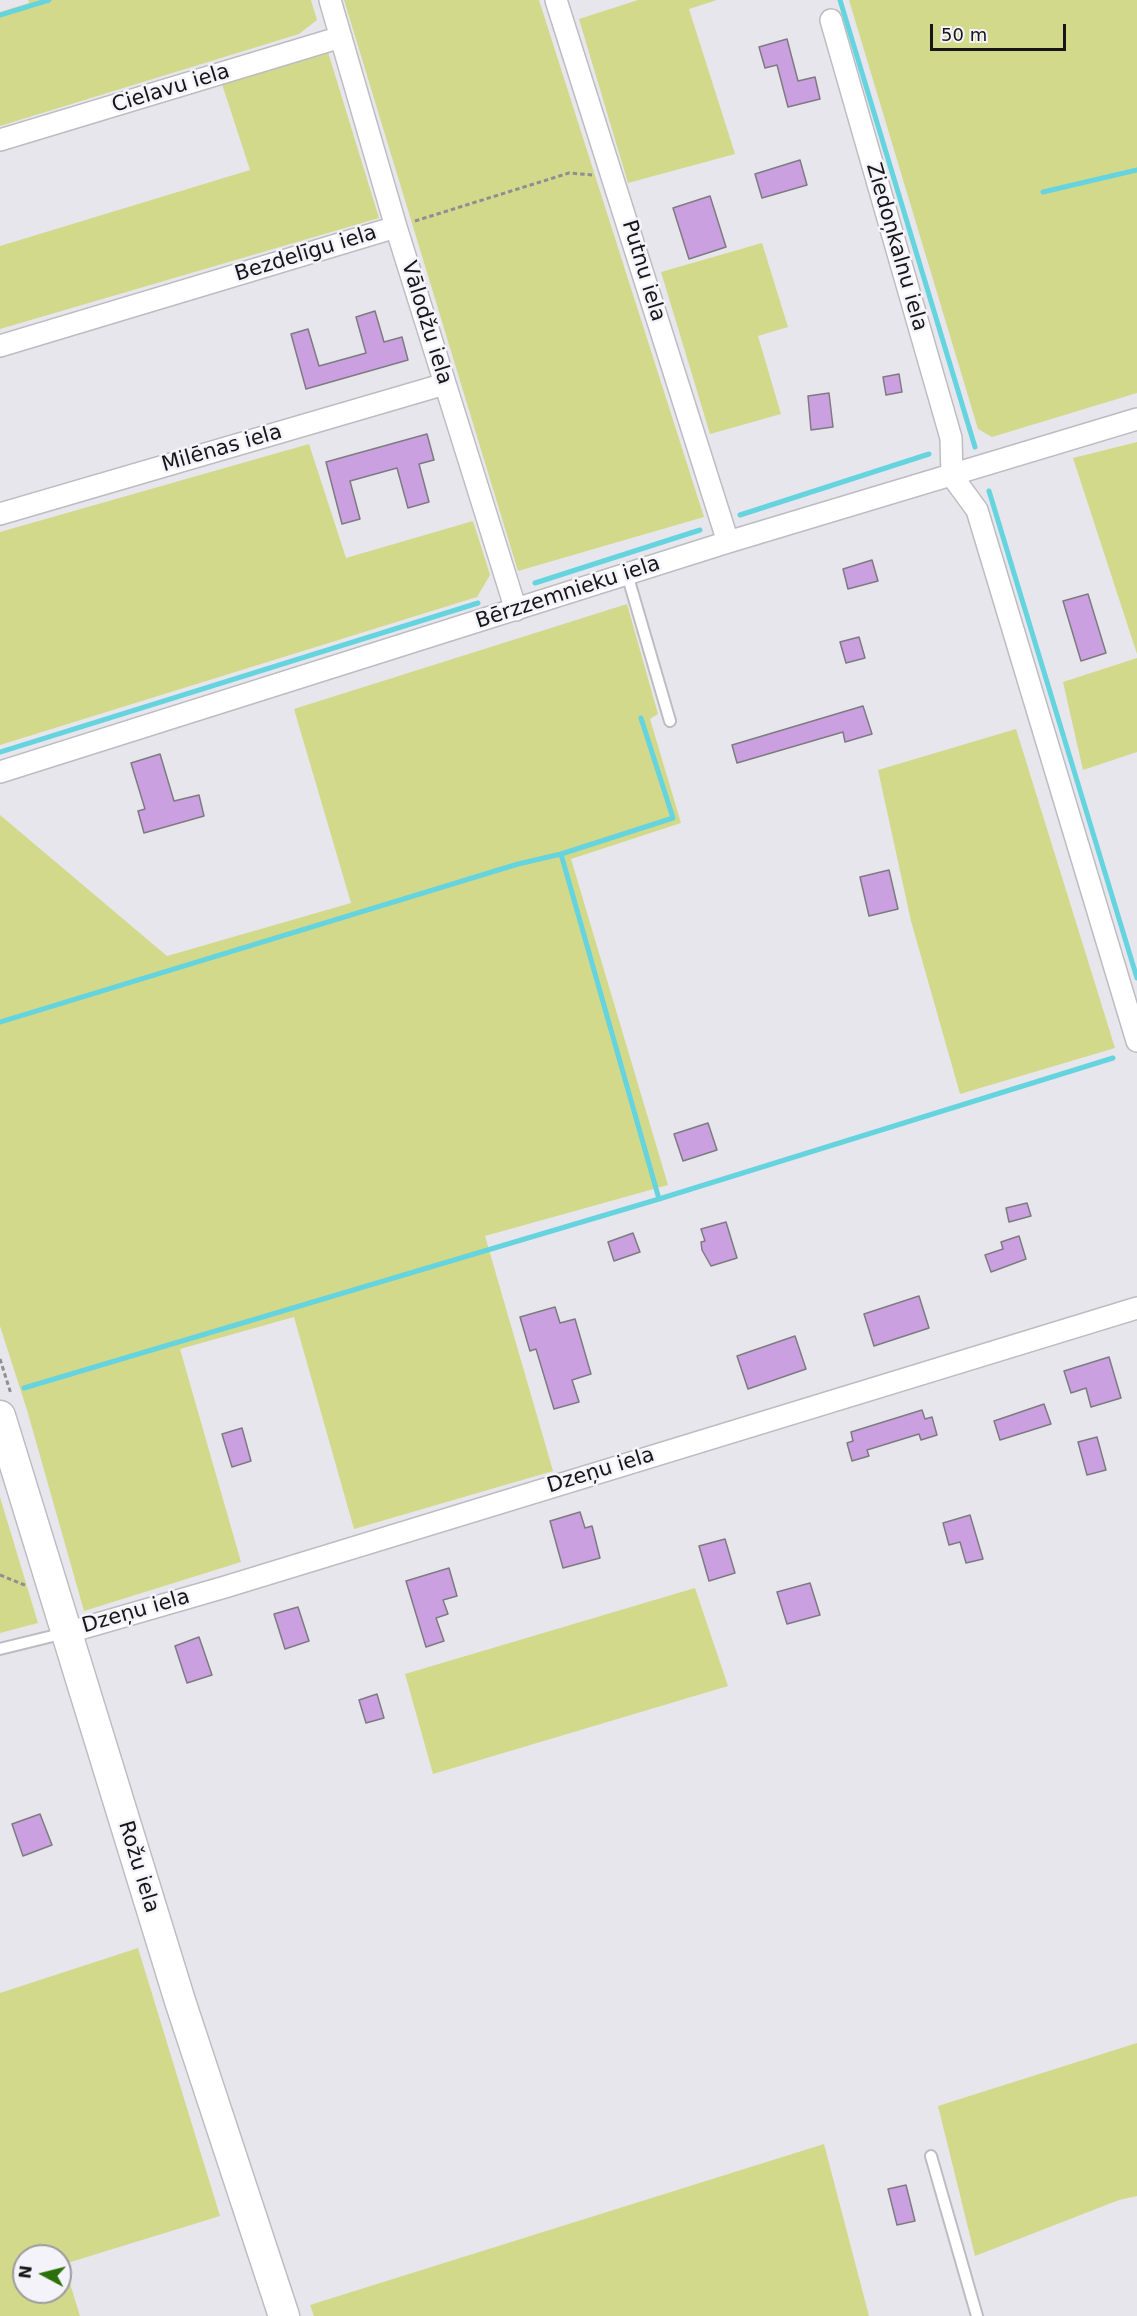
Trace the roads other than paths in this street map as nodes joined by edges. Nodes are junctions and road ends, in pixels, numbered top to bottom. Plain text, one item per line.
1 (330, 0) edge
2 (556, 0) edge
3 (831, 20) dead end
4 (342, 37) junction
5 (0, 140) edge
6 (396, 227) junction
7 (0, 346) edge
8 (445, 384) junction
9 (1137, 419) edge
10 (952, 476) junction
11 (0, 514) edge
12 (728, 542) junction
13 (627, 574) junction
14 (516, 610) junction
15 (670, 721) dead end
16 (0, 772) edge
17 (1137, 1041) edge
18 (1137, 1308) edge
19 (0, 1416) edge
20 (66, 1633) junction
21 (0, 1649) edge
22 (932, 2156) dead end
23 (284, 2316) edge
24 (977, 2316) edge

1 - 4 street, Vālodžu iela
2 - 12 street, Putnu iela
3 - 10 street, Ziedoņkalnu iela
4 - 5 street, Cielavu iela
4 - 6 street, Vālodžu iela
6 - 7 street, Bezdelīgu iela
6 - 8 street, Vālodžu iela
8 - 11 street, Milēnas iela
8 - 14 street, Vālodžu iela
9 - 10 street, Bērzzemnieku iela
10 - 12 street, Bērzzemnieku iela
10 - 17 street
12 - 13 street, Bērzzemnieku iela
13 - 14 street, Bērzzemnieku iela
13 - 15 lane
14 - 16 street, Bērzzemnieku iela
18 - 20 street, Dzeņu iela
19 - 20 street, Rožu iela
20 - 21 lane
20 - 23 street, Rožu iela
22 - 24 lane

